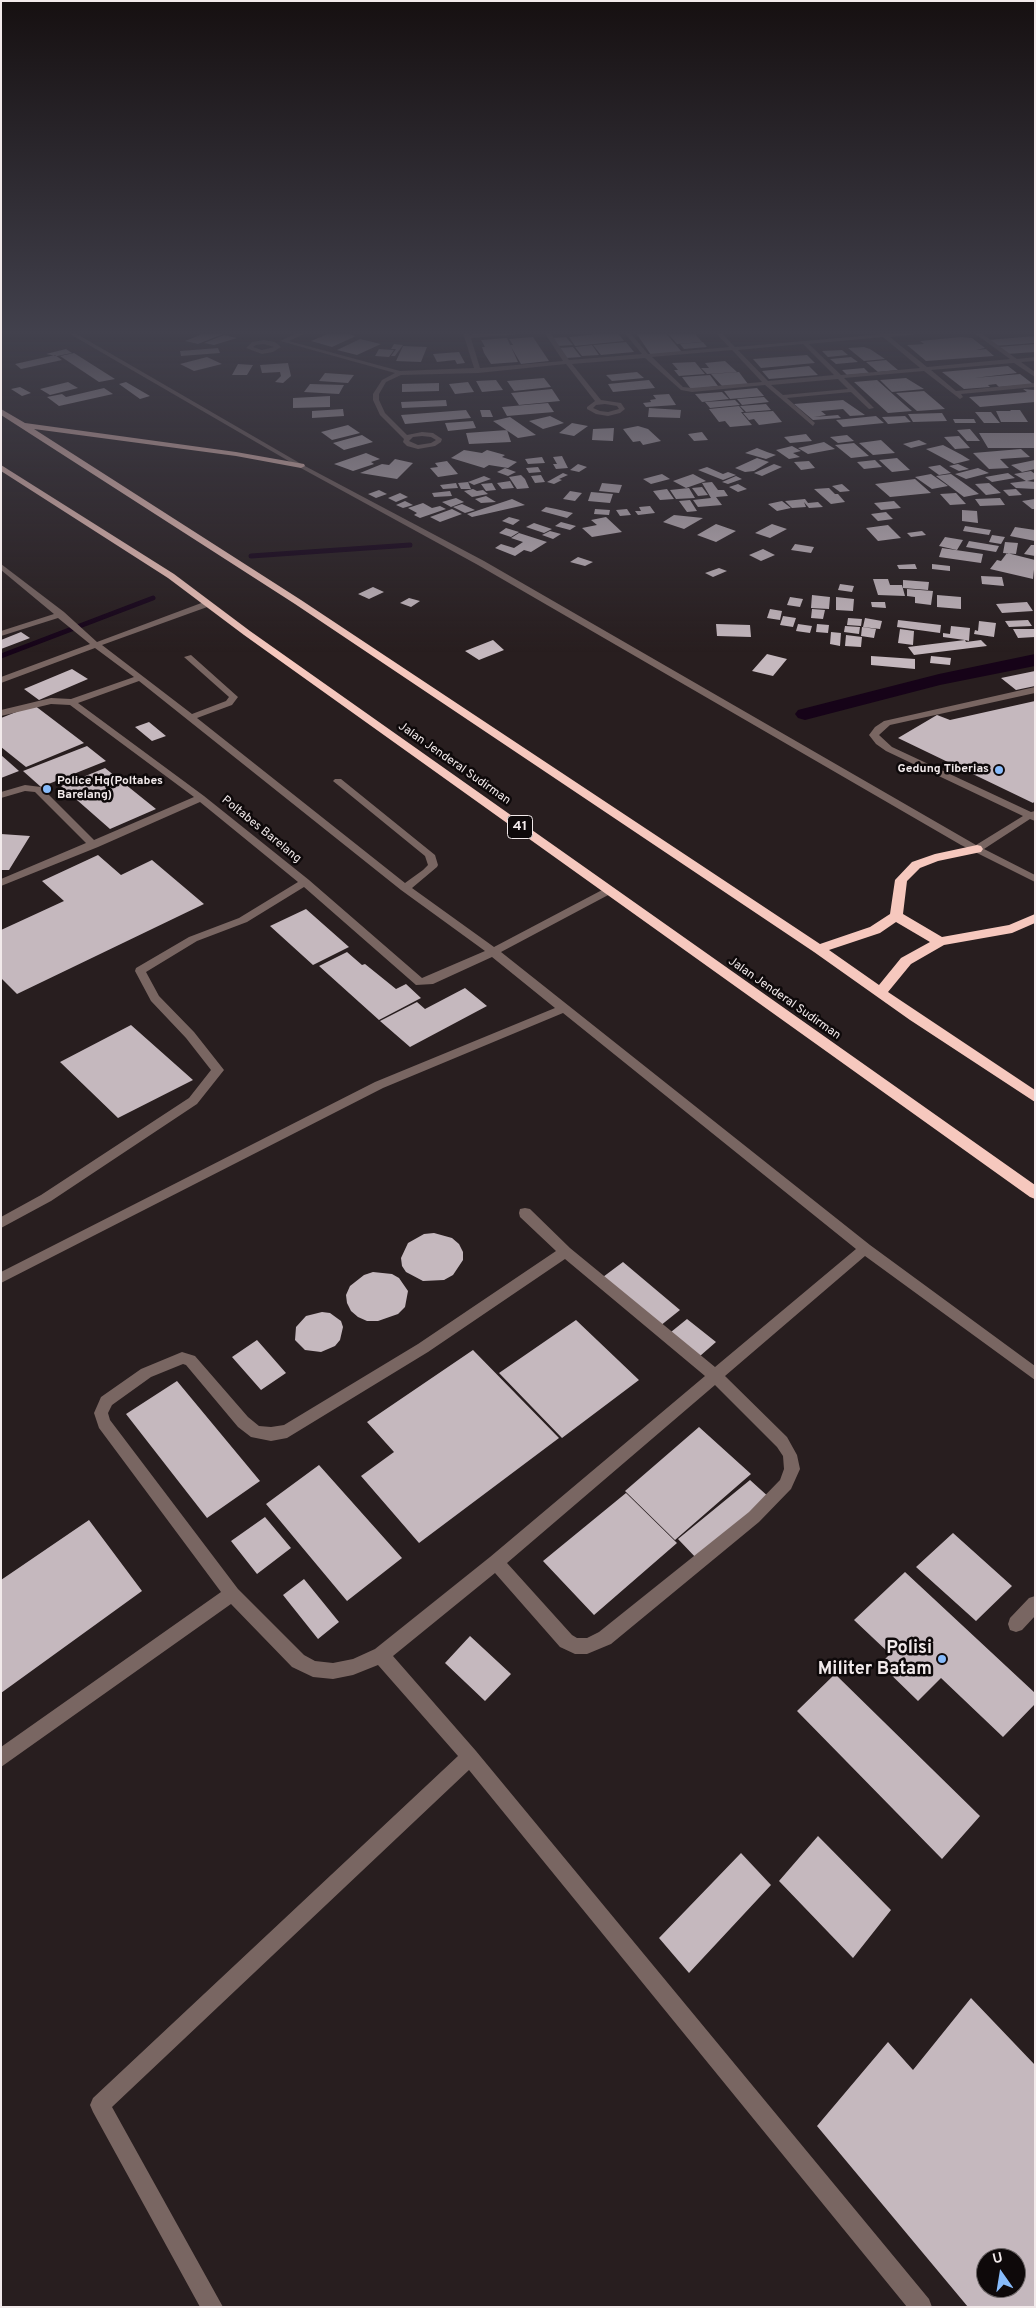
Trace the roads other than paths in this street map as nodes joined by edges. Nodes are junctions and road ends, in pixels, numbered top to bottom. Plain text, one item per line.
1 (40, 438) edge
2 (108, 438) edge
3 (252, 438) edge
4 (301, 466) junction
5 (1, 467) edge
6 (1, 566) edge
7 (208, 604) junction
8 (61, 614) junction
9 (1, 634) edge
10 (95, 644) junction
11 (188, 656) dead end
12 (140, 678) junction
13 (1, 680) edge
14 (1035, 690) edge
15 (72, 702) junction
16 (1, 713) edge
17 (191, 717) junction
18 (338, 781) dead end
19 (1, 795) edge
20 (201, 798) junction
21 (1033, 816) edge
22 (94, 845) junction
23 (977, 849) junction
24 (1035, 879) edge
25 (305, 882) junction
26 (1, 884) edge
27 (405, 888) junction
28 (608, 891) junction
29 (896, 916) junction
30 (1035, 918) edge
31 (940, 942) junction
32 (819, 949) junction
33 (493, 952) junction
34 (881, 992) junction
35 (563, 1009) junction
36 (1035, 1097) edge
37 (1035, 1193) edge
38 (525, 1213) dead end
39 (1, 1223) edge
40 (865, 1249) junction
41 (565, 1252) junction
42 (1, 1278) edge
43 (1035, 1374) edge
44 (714, 1376) junction
45 (496, 1562) junction
46 (232, 1594) junction
47 (1035, 1604) edge
48 (1016, 1624) dead end
49 (381, 1655) junction
50 (470, 1757) junction
51 (1, 1758) edge
52 (212, 2307) edge
53 (921, 2307) edge

1 - 32 highway
2 - 4 highway
3 - 4 street
4 - 23 street
5 - 7 highway, Jalan Jenderal Sudirman / 41
6 - 8 street
7 - 10 street
7 - 28 highway, Jalan Jenderal Sudirman / 41
8 - 9 street
8 - 10 street
10 - 12 street
10 - 13 street
11 - 17 street
12 - 15 street
12 - 17 street
14 - 21 street
15 - 16 street
15 - 20 street, Poltabes Barelang
17 - 27 street
18 - 27 street
19 - 22 street
20 - 22 street
20 - 25 street, Poltabes Barelang
21 - 23 street
22 - 26 street
23 - 24 street
23 - 29 highway
25 - 33 street, Poltabes Barelang
25 - 39 street
27 - 33 street
28 - 33 street
28 - 37 highway, Jalan Jenderal Sudirman / 41
29 - 31 highway
29 - 32 highway
30 - 31 highway
31 - 34 highway
32 - 34 highway
33 - 35 street
34 - 36 highway
35 - 40 street
35 - 42 street
38 - 41 street
40 - 43 street
40 - 44 street
41 - 44 street
41 - 46 street
44 - 45 street
44 - 45 street
45 - 49 street
46 - 49 street
46 - 51 street
47 - 48 street
49 - 50 street
50 - 52 street
50 - 53 street

